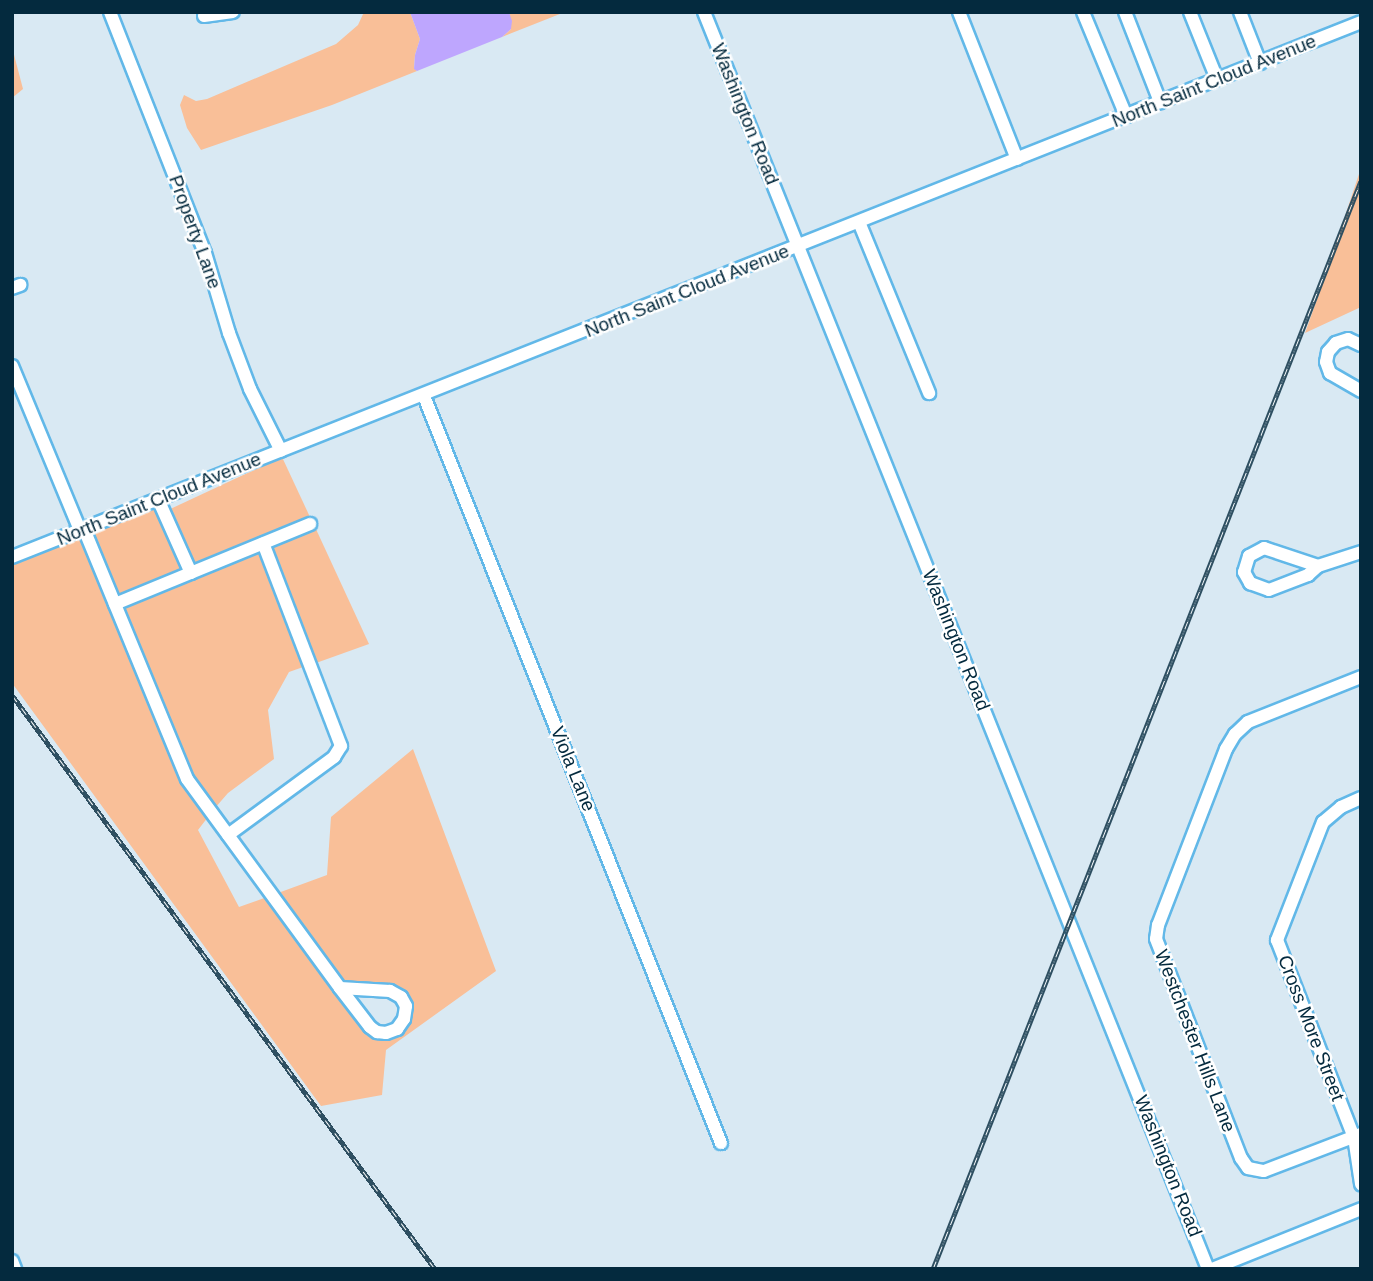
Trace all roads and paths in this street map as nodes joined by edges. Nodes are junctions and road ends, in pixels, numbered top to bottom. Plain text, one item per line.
1 (110, 12) edge
2 (233, 12) edge
3 (704, 12) edge
4 (959, 12) edge
5 (1083, 12) edge
6 (1125, 12) edge
7 (1190, 12) edge
8 (1240, 12) edge
9 (204, 16) dead end
10 (1361, 22) edge
11 (1260, 63) junction
12 (1217, 79) junction
13 (1160, 102) junction
14 (1126, 116) junction
15 (1017, 159) junction
16 (859, 222) junction
17 (797, 246) junction
18 (1361, 345) edge
19 (12, 366) edge
20 (1361, 391) edge
21 (929, 393) dead end
22 (424, 396) junction
23 (281, 451) junction
24 (158, 499) junction
25 (310, 524) dead end
26 (82, 530) junction
27 (263, 543) junction
28 (1361, 552) edge
29 (12, 557) edge
30 (1318, 566) junction
31 (191, 573) junction
32 (115, 604) junction
33 (1361, 677) edge
34 (1361, 798) edge
35 (228, 835) junction
36 (340, 988) junction
37 (1357, 1135) edge
38 (721, 1143) dead end
39 (1360, 1162) edge
40 (1361, 1184) edge
41 (1361, 1209) edge
42 (12, 1261) edge
43 (15, 1269) edge
44 (1210, 1269) edge

1 - 23 street, Property Lane
2 - 9 street
3 - 17 street, Washington Road
4 - 15 street
5 - 14 street
6 - 13 street
7 - 12 street
8 - 11 street
10 - 11 street, North Saint Cloud Avenue
11 - 12 street, North Saint Cloud Avenue
12 - 13 street, North Saint Cloud Avenue
13 - 14 street, North Saint Cloud Avenue
14 - 15 street, North Saint Cloud Avenue
15 - 16 street, North Saint Cloud Avenue
16 - 17 street, North Saint Cloud Avenue
16 - 21 street
17 - 22 street, North Saint Cloud Avenue
17 - 44 street, Washington Road
18 - 20 street
19 - 26 street
22 - 23 street, North Saint Cloud Avenue
22 - 38 street, Viola Lane
23 - 24 street, North Saint Cloud Avenue
24 - 26 street, North Saint Cloud Avenue
24 - 31 street
25 - 27 street
26 - 29 street, North Saint Cloud Avenue
26 - 32 street
27 - 31 street
27 - 35 street
28 - 30 street
30 - 30 street
31 - 32 street
32 - 35 street
33 - 37 street, Westchester Hills Lane
34 - 37 street, Cross More Street
35 - 36 street
36 - 36 street
37 - 39 street, Cross More Street
39 - 40 street, Cross More Street
41 - 44 street
42 - 43 street

